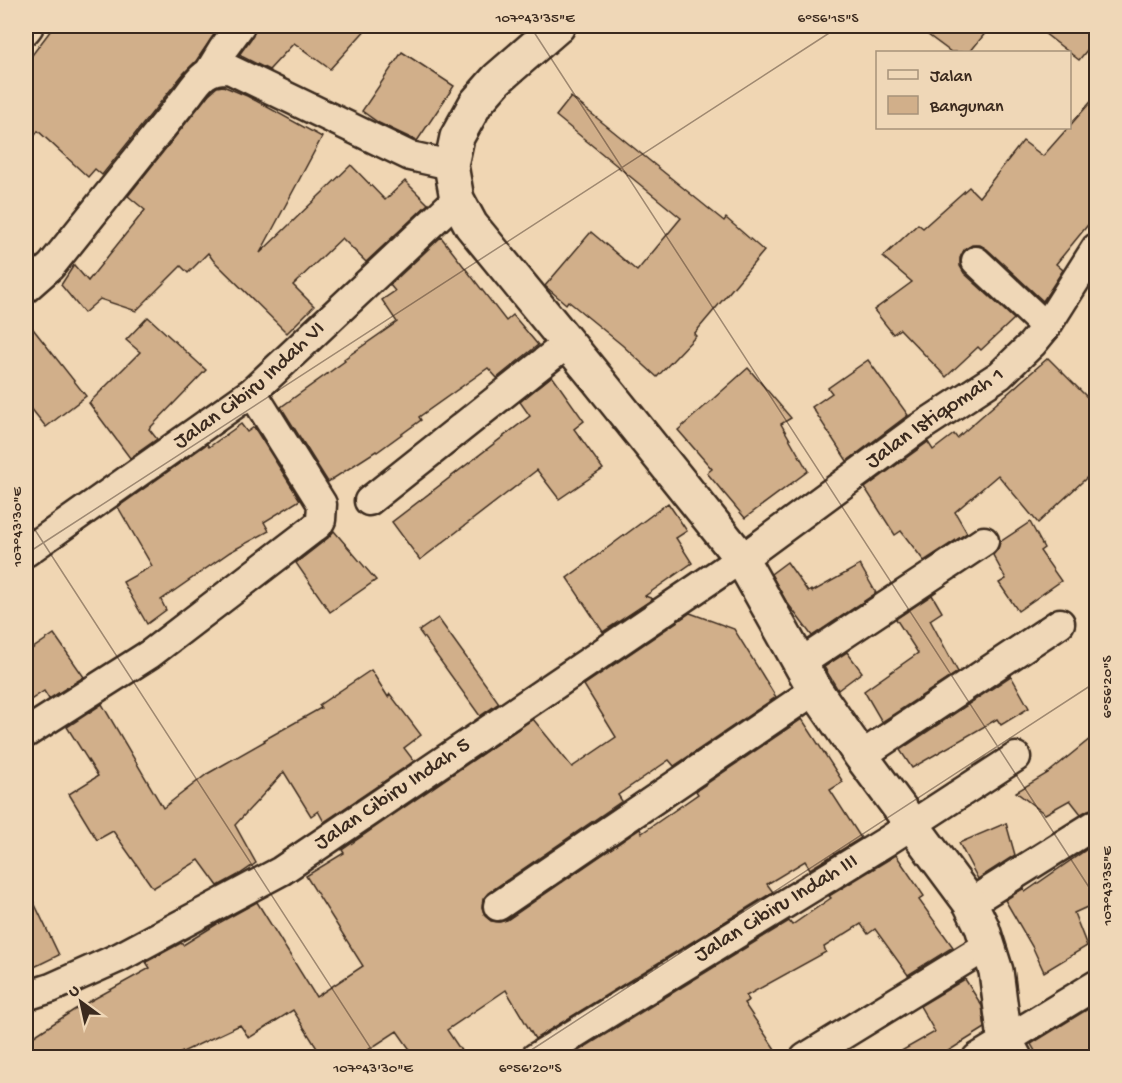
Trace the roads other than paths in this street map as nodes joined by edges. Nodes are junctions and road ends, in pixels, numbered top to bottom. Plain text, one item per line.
1 (29, 26) edge
2 (240, 26) edge
3 (558, 26) edge
4 (26, 30) edge
5 (209, 72) junction
6 (451, 165) junction
7 (457, 199) junction
8 (1096, 248) edge
9 (976, 261) dead end
10 (26, 288) edge
11 (1046, 327) junction
12 (568, 343) junction
13 (252, 392) junction
14 (369, 501) dead end
15 (984, 541) dead end
16 (26, 552) edge
17 (741, 558) junction
18 (1060, 623) dead end
19 (807, 677) junction
20 (26, 733) edge
21 (861, 756) junction
22 (1016, 757) dead end
23 (912, 824) junction
24 (1096, 824) edge
25 (970, 903) junction
26 (498, 906) dead end
27 (987, 946) junction
28 (1096, 985) edge
29 (26, 996) edge
30 (1010, 1049) edge
31 (535, 1058) edge
32 (805, 1058) edge
33 (977, 1058) edge

1 - 4 street
2 - 5 street
3 - 6 street
5 - 6 street
5 - 10 street
6 - 7 street
7 - 12 street
7 - 13 street, Jalan Cibiru Indah VI
8 - 11 street, Jalan Istiqomah 1
9 - 11 street
11 - 17 street, Jalan Istiqomah 1
12 - 14 street
12 - 17 street
13 - 16 street, Jalan Cibiru Indah VI
13 - 20 street
15 - 19 street
17 - 19 street
17 - 29 street, Jalan Cibiru Indah 5
18 - 21 street
19 - 21 street
19 - 26 street
21 - 23 street
22 - 23 street, Jalan Cibiru Indah III
23 - 25 street
23 - 31 street, Jalan Cibiru Indah III
24 - 25 street
25 - 27 street
27 - 30 street
27 - 32 street
28 - 30 street
30 - 33 street

